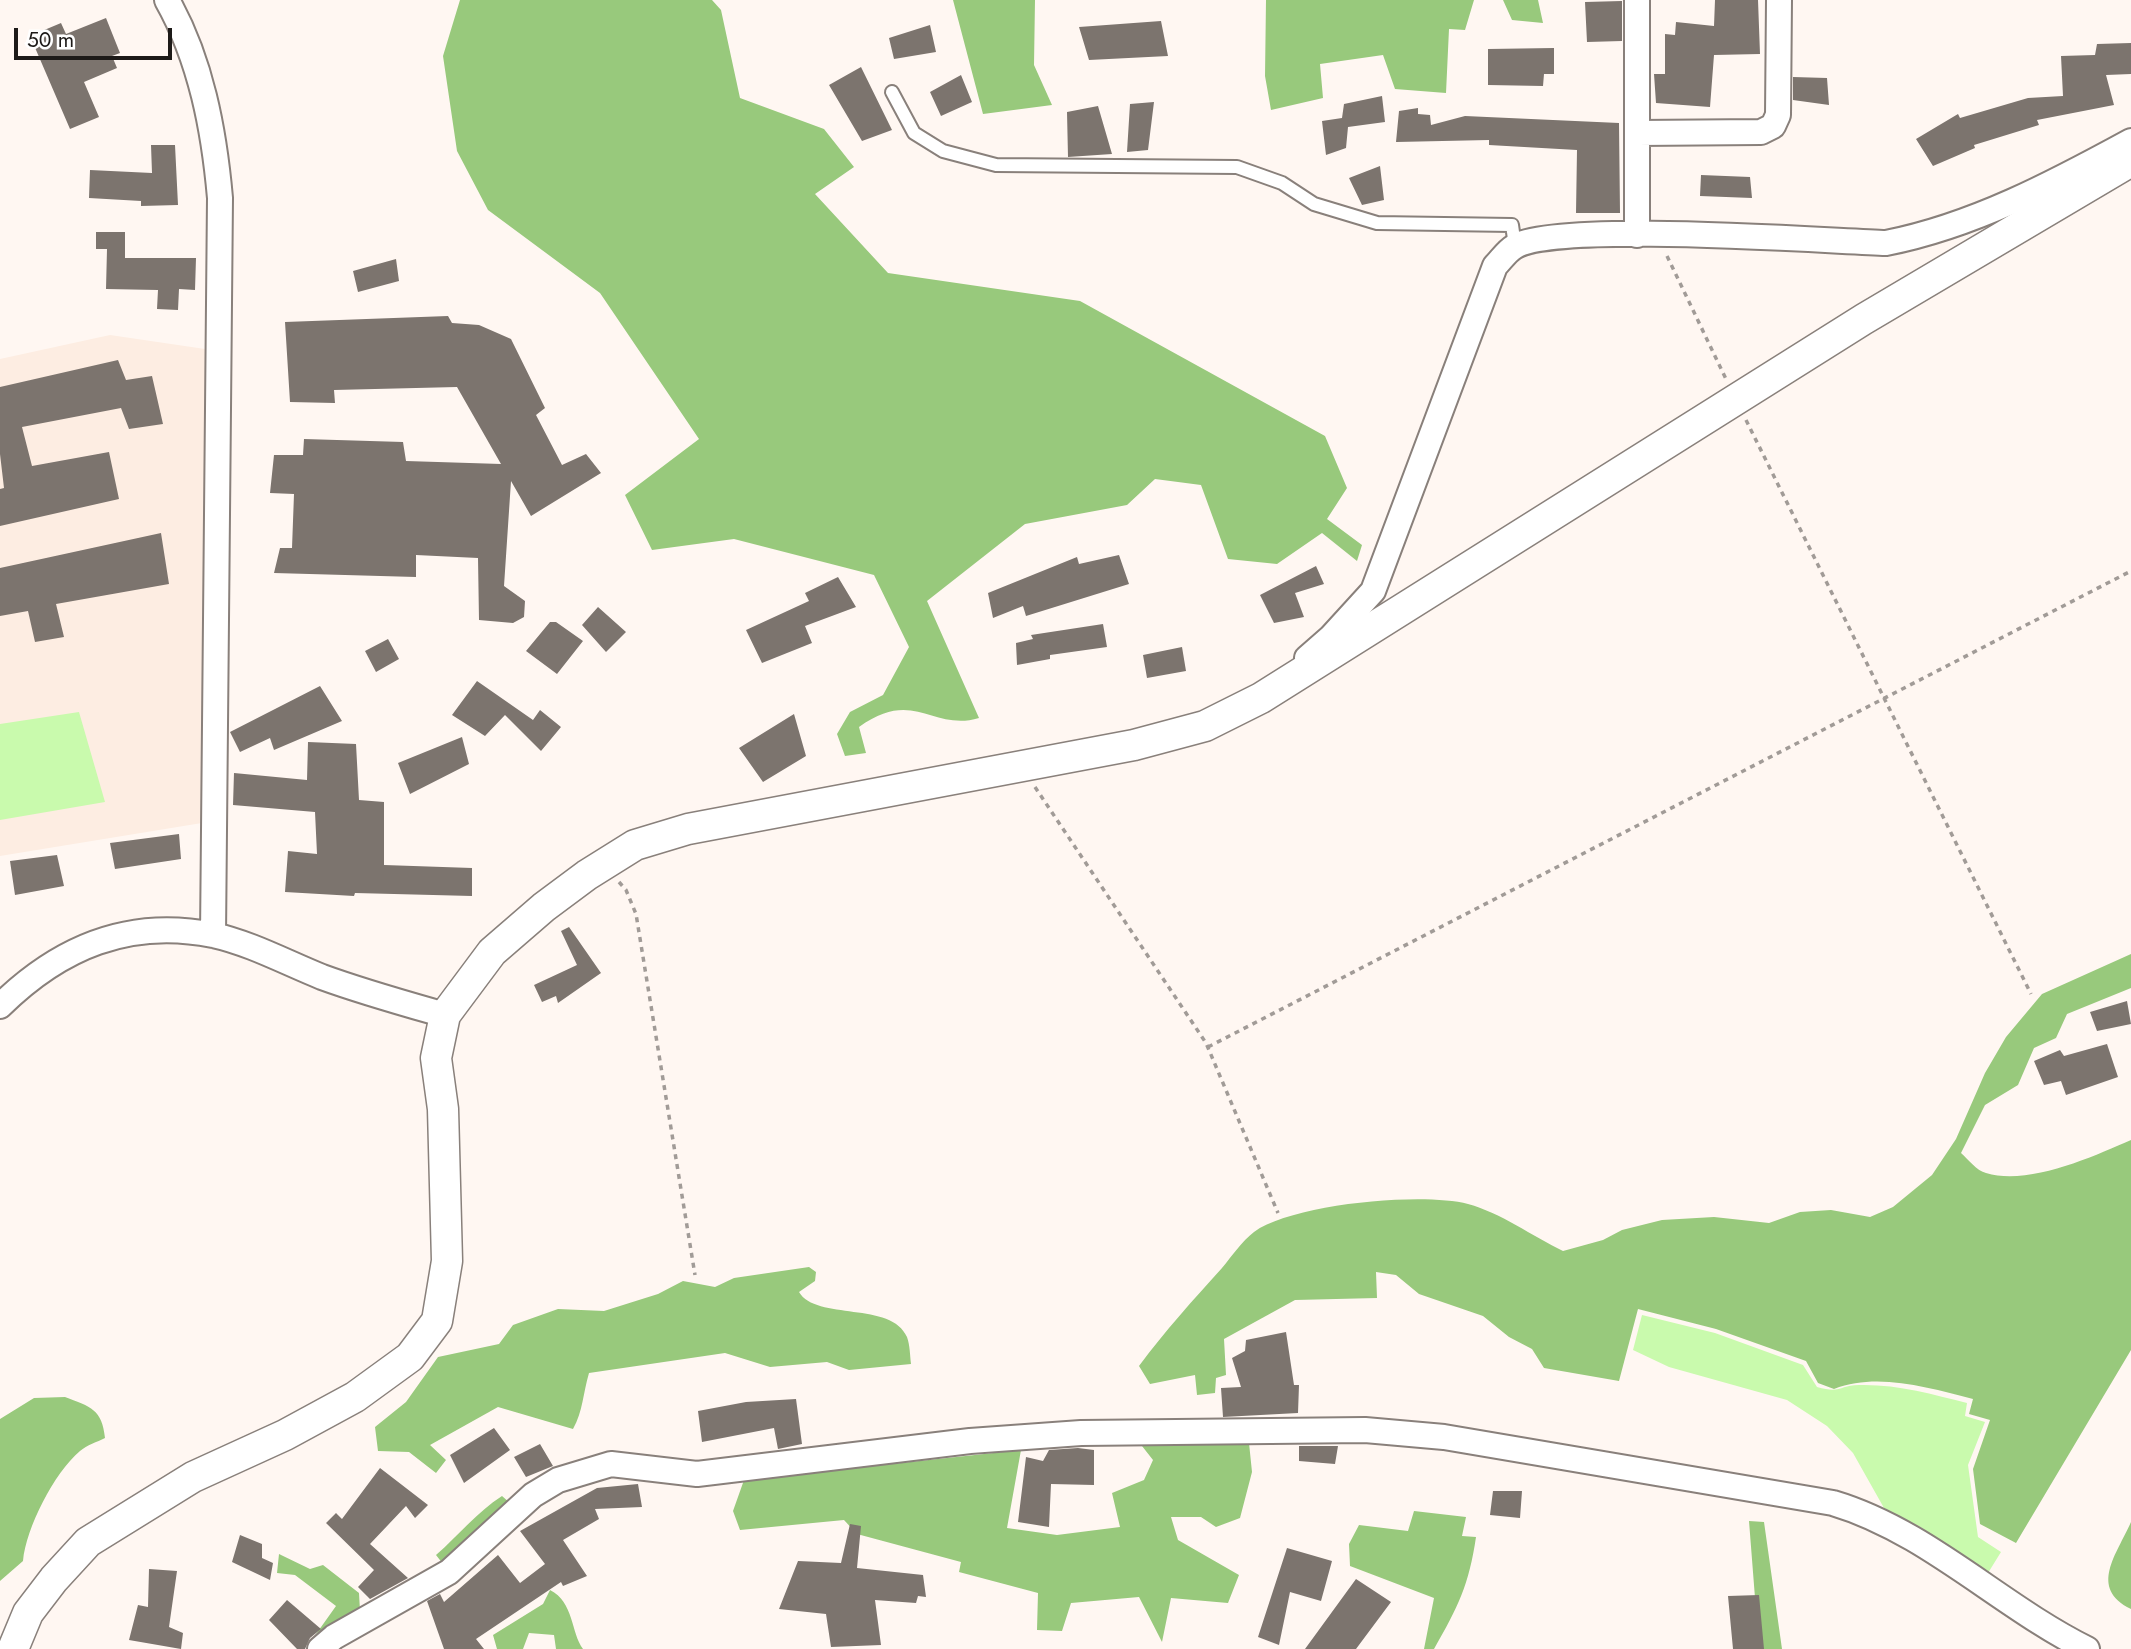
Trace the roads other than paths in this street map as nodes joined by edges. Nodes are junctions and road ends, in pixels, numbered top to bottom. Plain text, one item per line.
1 (167, 0) edge
2 (1637, 0) edge
3 (1779, 0) edge
4 (892, 92) dead end
5 (1638, 133) junction
6 (2131, 141) edge
7 (2131, 161) edge
8 (1647, 235) junction
9 (1515, 246) junction
10 (1261, 698) junction
11 (213, 935) junction
12 (0, 1006) edge
13 (445, 1015) junction
14 (13, 1649) edge
15 (320, 1649) edge
16 (2087, 1649) edge

1 - 11 street
2 - 5 street
3 - 5 street
4 - 9 lane
5 - 8 street
6 - 8 street
7 - 10 street
8 - 9 street
9 - 10 street
10 - 13 street
11 - 12 street
11 - 13 street
13 - 14 street
15 - 16 street

